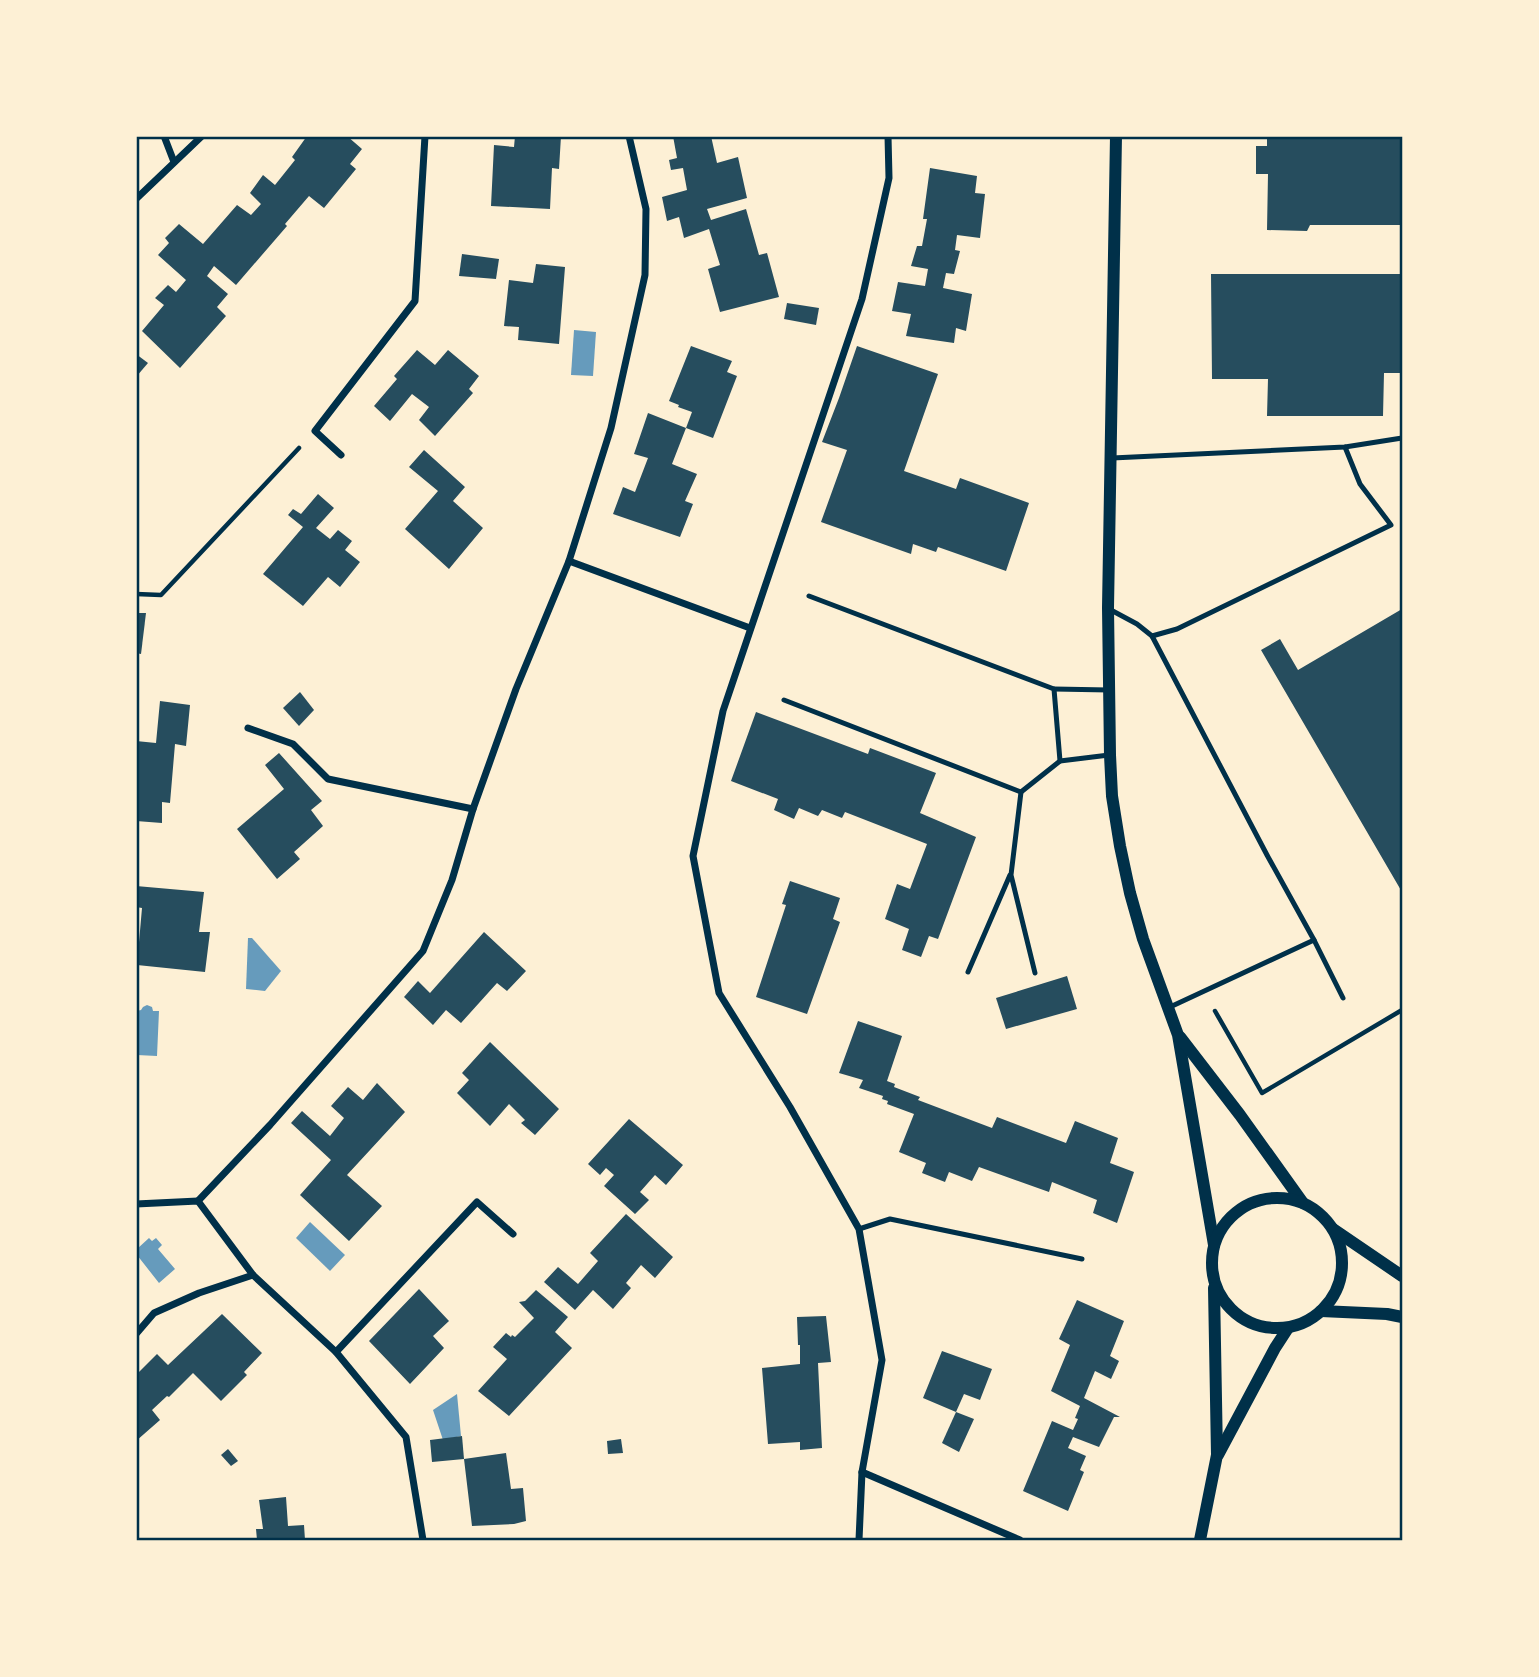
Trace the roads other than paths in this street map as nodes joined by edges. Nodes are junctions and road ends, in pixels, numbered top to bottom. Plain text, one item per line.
1 (164, 136) edge
2 (202, 136) edge
3 (425, 136) edge
4 (629, 136) edge
5 (888, 136) edge
6 (1116, 136) edge
7 (174, 162) junction
8 (136, 199) edge
9 (1402, 438) edge
10 (1345, 447) junction
11 (341, 455) dead end
12 (1112, 458) junction
13 (569, 561) junction
14 (809, 596) dead end
15 (1108, 608) junction
16 (750, 628) junction
17 (1152, 636) junction
18 (1054, 690) junction
19 (1109, 690) junction
20 (784, 700) dead end
21 (248, 728) dead end
22 (1110, 755) junction
23 (1060, 761) junction
24 (1021, 792) junction
25 (473, 809) junction
26 (1011, 875) junction
27 (1314, 940) junction
28 (968, 972) dead end
29 (1035, 973) dead end
30 (1343, 998) dead end
31 (1167, 1009) junction
32 (1178, 1035) junction
33 (198, 1201) junction
34 (1303, 1203) junction
35 (136, 1204) edge
36 (859, 1229) junction
37 (1332, 1229) junction
38 (513, 1234) dead end
39 (1214, 1245) junction
40 (1082, 1259) dead end
41 (253, 1275) junction
42 (1402, 1276) edge
43 (1214, 1281) junction
44 (1321, 1311) junction
45 (1402, 1317) edge
46 (1288, 1328) junction
47 (136, 1335) edge
48 (336, 1352) junction
49 (1217, 1455) junction
50 (862, 1472) junction
51 (423, 1541) edge
52 (859, 1541) edge
53 (1020, 1541) edge
54 (1200, 1541) edge

1 - 7 street
2 - 7 street
3 - 11 street
4 - 13 street
5 - 16 street
6 - 12 street
7 - 8 street
9 - 10 lane
10 - 12 lane
10 - 17 lane
12 - 15 street
13 - 16 street
13 - 25 street
14 - 18 lane
15 - 17 lane
15 - 19 street
16 - 36 street
17 - 27 lane
18 - 19 lane
18 - 23 lane
19 - 22 street
20 - 24 lane
21 - 25 street
22 - 23 lane
22 - 31 street
23 - 24 lane
24 - 26 lane
25 - 33 street
26 - 28 lane
26 - 29 lane
27 - 30 lane
27 - 31 lane
31 - 32 street
32 - 34 street
32 - 39 street
33 - 35 street
33 - 41 street
34 - 37 street
34 - 39 street
36 - 40 lane
36 - 50 street
37 - 42 street
37 - 44 street
38 - 48 street
39 - 43 street
41 - 47 street
41 - 48 street
43 - 46 street
43 - 49 street
44 - 45 street
44 - 46 street
46 - 49 street
48 - 51 street
49 - 54 street
50 - 52 street
50 - 53 street

